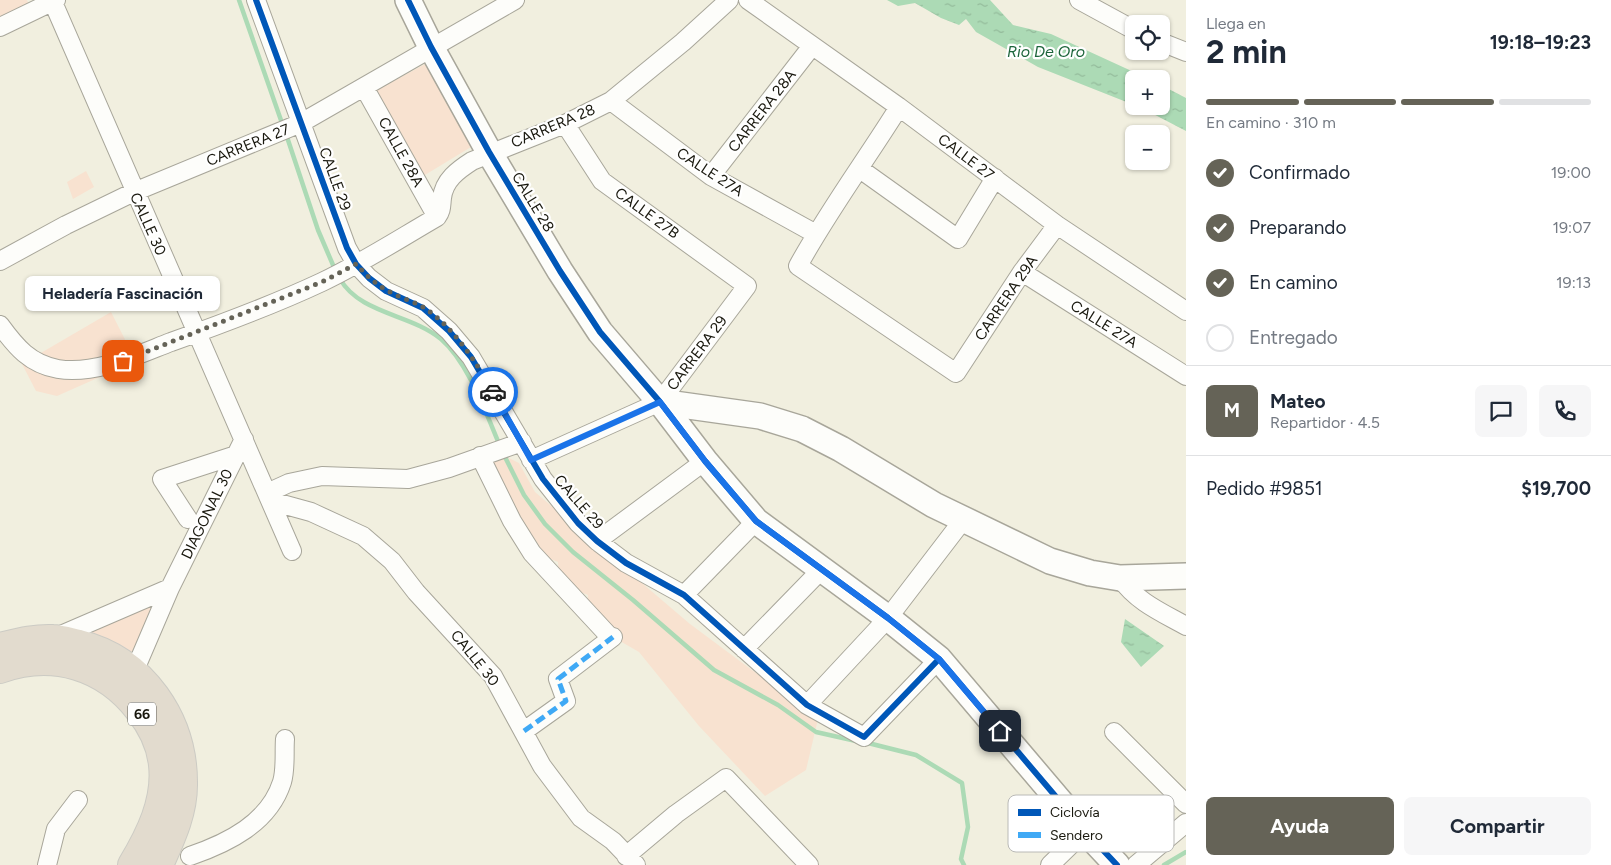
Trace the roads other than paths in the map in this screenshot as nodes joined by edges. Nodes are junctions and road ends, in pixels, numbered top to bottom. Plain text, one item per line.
1 (53, 0) edge
2 (256, 0) edge
3 (408, 0) edge
4 (515, 0) edge
5 (729, 0) edge
6 (748, 0) edge
7 (1079, 0) edge
8 (1125, 25) edge
9 (0, 27) edge
10 (812, 46) junction
11 (1170, 46) edge
12 (431, 47) junction
13 (1186, 52) edge
14 (364, 87) junction
15 (611, 100) junction
16 (899, 107) junction
17 (565, 124) junction
18 (297, 125) junction
19 (489, 152) junction
20 (860, 169) junction
21 (711, 176) junction
22 (995, 178) junction
23 (134, 192) junction
24 (438, 217) junction
25 (1057, 225) junction
26 (816, 234) junction
27 (0, 261) edge
28 (350, 267) junction
29 (1022, 272) junction
30 (747, 286) joint
31 (1186, 311) edge
32 (0, 325) edge
33 (197, 333) junction
34 (1186, 376) edge
35 (660, 402) junction
36 (516, 445) junction
37 (240, 447) junction
38 (483, 455) junction
39 (531, 460) junction
40 (705, 461) junction
41 (269, 497) junction
42 (188, 519) dead end
43 (963, 520) junction
44 (756, 521) junction
45 (597, 541) junction
46 (292, 551) dead end
47 (822, 569) junction
48 (1186, 576) edge
49 (1120, 578) junction
50 (170, 588) junction
51 (684, 595) junction
52 (888, 618) junction
53 (1186, 626) edge
54 (54, 638) junction
55 (0, 647) edge
56 (744, 649) junction
57 (939, 659) junction
58 (0, 669) edge
59 (134, 672) junction
60 (807, 705) junction
61 (524, 731) junction
62 (1114, 732) dead end
63 (285, 740) dead end
64 (1054, 795) edge
65 (78, 800) dead end
66 (1186, 804) edge
67 (1186, 823) edge
68 (1174, 833) edge
69 (173, 834) junction
70 (1063, 852) edge
71 (1105, 852) edge
72 (1151, 852) edge
73 (193, 860) edge
74 (631, 861) edge
75 (47, 865) edge
76 (132, 865) edge
77 (159, 865) edge
78 (809, 865) edge
79 (1050, 865) edge
80 (1117, 865) edge
81 (1136, 865) edge

1 - 9 street
1 - 23 street, CALLE 30
2 - 18 street, CALLE 29
3 - 12 street, CALLE 28
4 - 12 street, CARRERA 27
5 - 15 street, CARRERA 28
6 - 10 street, CALLE 27
7 - 8 street
10 - 16 street, CALLE 27
10 - 21 street, CARRERA 28A
11 - 13 street
12 - 14 street, CARRERA 27
12 - 19 street, CALLE 28
14 - 18 street, CARRERA 27
14 - 24 street, CALLE 28A
15 - 17 street, CARRERA 28
15 - 21 street, CALLE 27A
16 - 20 street
16 - 22 street, CALLE 27
17 - 19 street, CARRERA 28
17 - 30 street, CALLE 27B
18 - 23 street, CARRERA 27
18 - 28 street, CALLE 29
19 - 24 street, CARRERA 28
19 - 35 street, CALLE 28
20 - 22 street
20 - 26 street
21 - 26 street, CALLE 27A
22 - 25 street, CALLE 27
23 - 27 street, CARRERA 27
23 - 33 street, CALLE 30
24 - 28 street
25 - 29 street, CARRERA 29A
25 - 31 street, CALLE 27
26 - 29 street, CARRERA 29A
28 - 33 street
28 - 36 street, CALLE 29
29 - 34 street, CALLE 27A
30 - 35 street, CARRERA 29
32 - 33 street
33 - 37 street, CALLE 30
35 - 39 street, CARRERA 29
35 - 40 street
35 - 43 street
36 - 38 street
36 - 39 street, CALLE 29
37 - 41 street, CALLE 30
37 - 42 street
37 - 50 street, DIAGONAL 30
38 - 41 street
38 - 61 street
39 - 45 street, CALLE 29
40 - 44 street
40 - 45 street
41 - 46 street, CALLE 30
41 - 61 street, CALLE 30
43 - 49 street
43 - 52 street
44 - 47 street
44 - 51 street
45 - 51 street, CALLE 29
47 - 52 street
47 - 56 street
48 - 49 street
49 - 53 street
50 - 54 street
50 - 59 street, DIAGONAL 30
51 - 56 street, CALLE 29
52 - 57 street
52 - 60 street
54 - 55 highway, 66
54 - 59 highway, 66
56 - 60 street, CALLE 29
57 - 60 street, CALLE 29
57 - 64 street
58 - 76 highway, 66
59 - 69 highway, 66
61 - 74 street, CALLE 30
62 - 66 street
63 - 73 street
65 - 75 street
67 - 68 street
69 - 73 street
69 - 77 highway, 66
70 - 79 street
71 - 80 street
72 - 81 street
74 - 78 street

